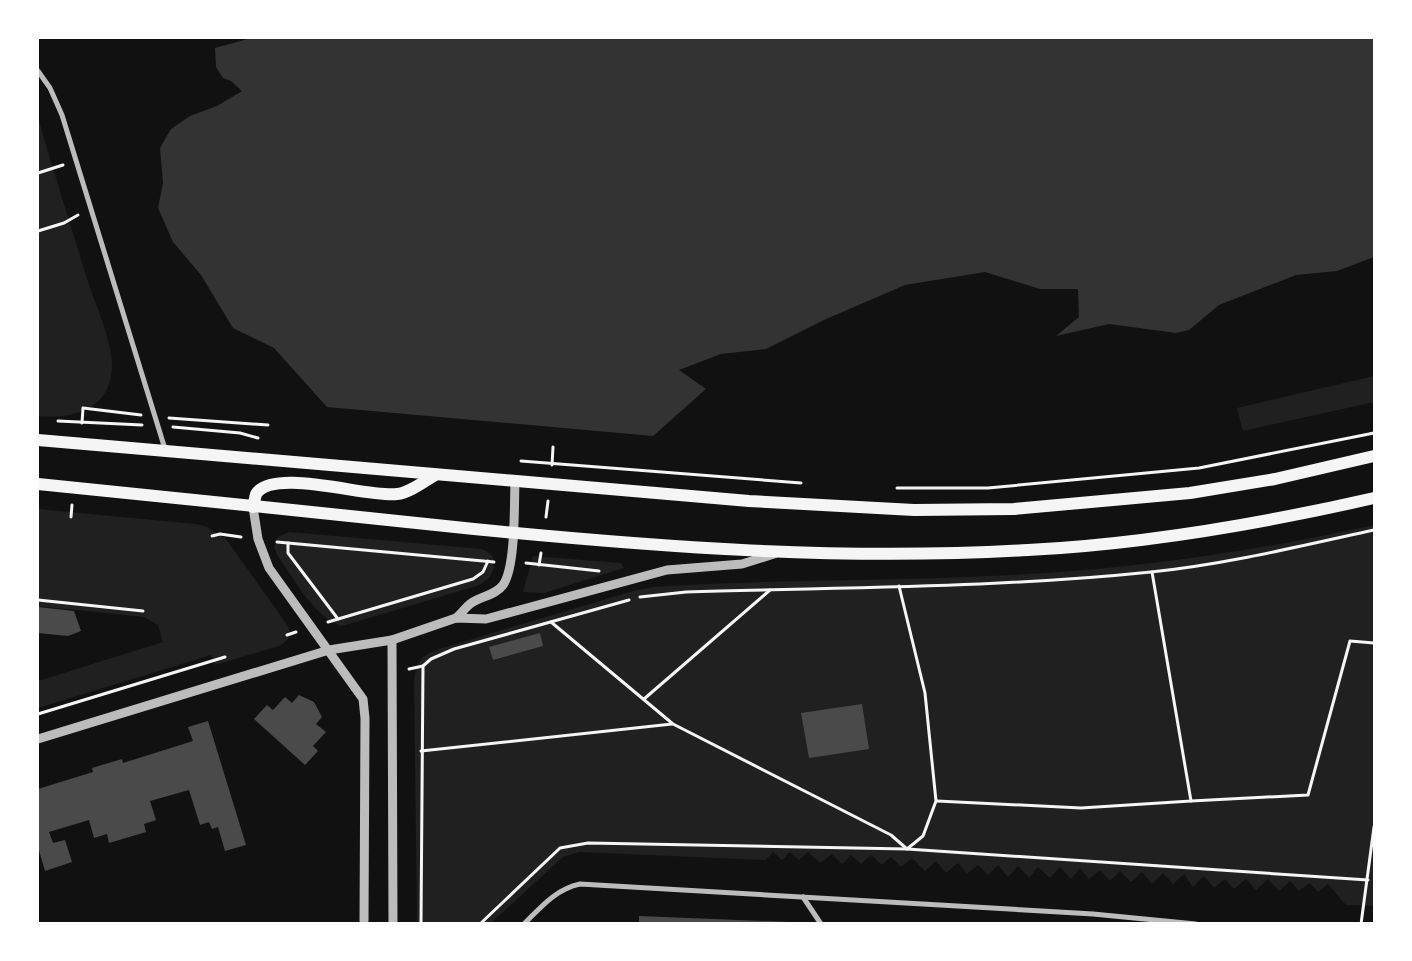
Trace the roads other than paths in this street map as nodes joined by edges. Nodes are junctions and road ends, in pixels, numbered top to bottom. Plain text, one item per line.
1 (38, 71) edge
2 (38, 440) edge
3 (165, 450) junction
4 (1374, 456) edge
5 (435, 476) junction
6 (515, 481) junction
7 (38, 484) edge
8 (1374, 498) edge
9 (253, 507) junction
10 (513, 533) junction
11 (779, 552) junction
12 (456, 618) junction
13 (392, 640) junction
14 (329, 650) junction
15 (38, 739) edge
16 (803, 897) junction
17 (364, 924) edge
18 (393, 924) edge
19 (524, 924) edge
20 (821, 924) edge
21 (1196, 924) edge

1 - 3 street
2 - 3 main road
3 - 5 main road
4 - 6 main road
5 - 6 main road
5 - 9 main road
6 - 10 street
7 - 9 main road
8 - 11 main road
9 - 10 main road
9 - 14 street
10 - 11 main road
10 - 12 street
11 - 12 street
12 - 13 street
13 - 14 street
13 - 18 street
14 - 15 street
14 - 17 street
16 - 19 street
16 - 20 street
16 - 21 street

